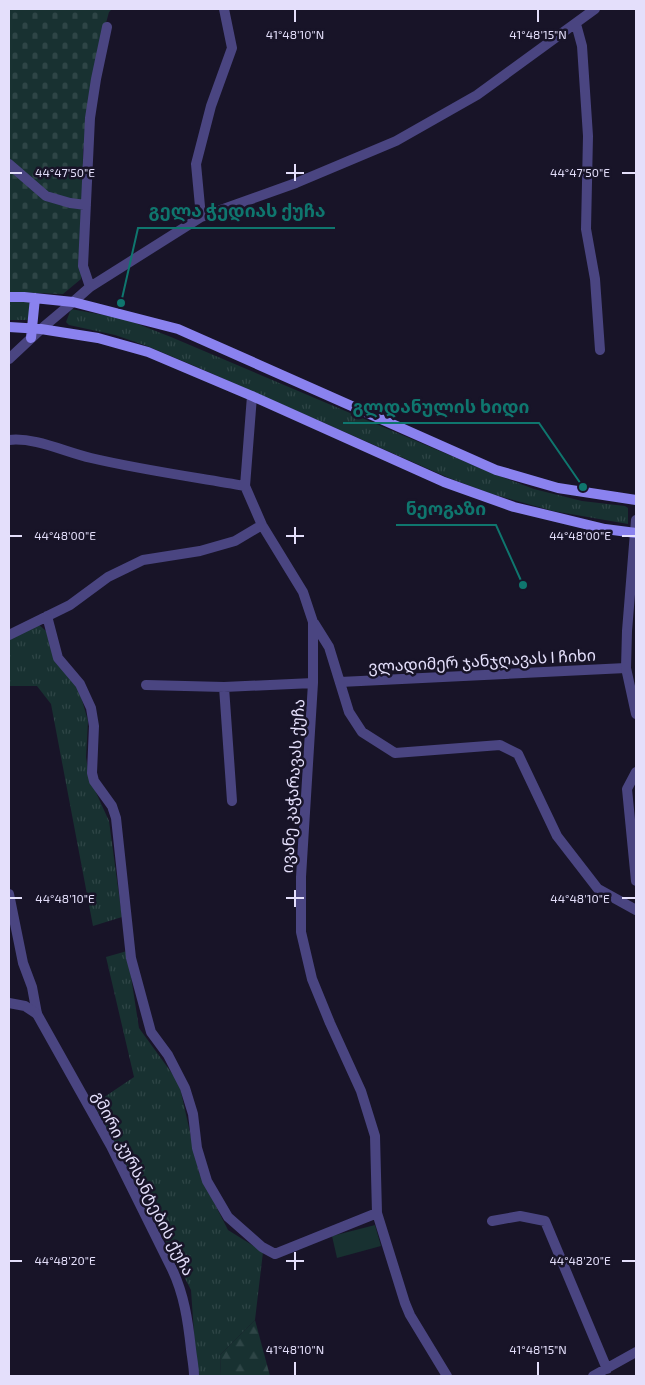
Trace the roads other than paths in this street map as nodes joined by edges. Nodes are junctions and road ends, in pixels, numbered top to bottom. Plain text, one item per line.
1 (224, 9) edge
2 (595, 9) edge
3 (576, 24) junction
4 (107, 27) dead end
5 (9, 164) edge
6 (86, 205) junction
7 (201, 217) junction
8 (90, 287) junction
9 (9, 297) edge
10 (35, 298) junction
11 (73, 302) junction
12 (9, 327) edge
13 (35, 332) junction
14 (600, 350) dead end
15 (9, 359) edge
16 (252, 396) junction
17 (9, 440) edge
18 (245, 486) junction
19 (636, 500) edge
20 (636, 520) edge
21 (262, 525) junction
22 (636, 533) edge
23 (47, 616) junction
24 (313, 622) junction
25 (9, 635) edge
26 (626, 668) junction
27 (340, 682) junction
28 (313, 683) junction
29 (146, 686) dead end
30 (224, 687) junction
31 (636, 714) edge
32 (636, 772) edge
33 (232, 801) dead end
34 (636, 881) edge
35 (9, 894) edge
36 (636, 910) edge
37 (9, 1003) edge
38 (37, 1014) junction
39 (377, 1213) junction
40 (492, 1221) dead end
41 (636, 1352) edge
42 (607, 1368) junction
43 (194, 1376) edge
44 (447, 1376) edge
45 (593, 1376) edge

1 - 7 street
2 - 3 street
3 - 7 street
3 - 14 street
4 - 6 street
5 - 6 street
6 - 8 street
7 - 8 street
8 - 11 street
9 - 10 main road
10 - 11 main road
10 - 13 main road
11 - 13 street
11 - 19 main road
12 - 13 main road
13 - 15 street
13 - 16 main road
16 - 18 street, ივანე კაჭარავას ქუჩა
16 - 22 main road
17 - 18 street
18 - 21 street, ივანე კაჭარავას ქუჩა
20 - 22 street
21 - 23 street
21 - 24 street, ივანე კაჭარავას ქუჩა
22 - 26 street
23 - 25 street
23 - 39 street
24 - 27 street
24 - 28 street, ივანე კაჭარავას ქუჩა
26 - 27 street, ვლადიმერ ჯანჯღავას I ჩიხი
26 - 31 street
27 - 36 street
28 - 30 street
28 - 39 street, ივანე კაჭარავას ქუჩა
29 - 30 street
30 - 33 street
32 - 34 street
35 - 38 street, გმირი კურსანტების ქუჩა
37 - 38 street
38 - 43 street, გმირი კურსანტების ქუჩა
39 - 44 street, ივანე კაჭარავას ქუჩა
40 - 42 street
41 - 42 street
42 - 45 street

